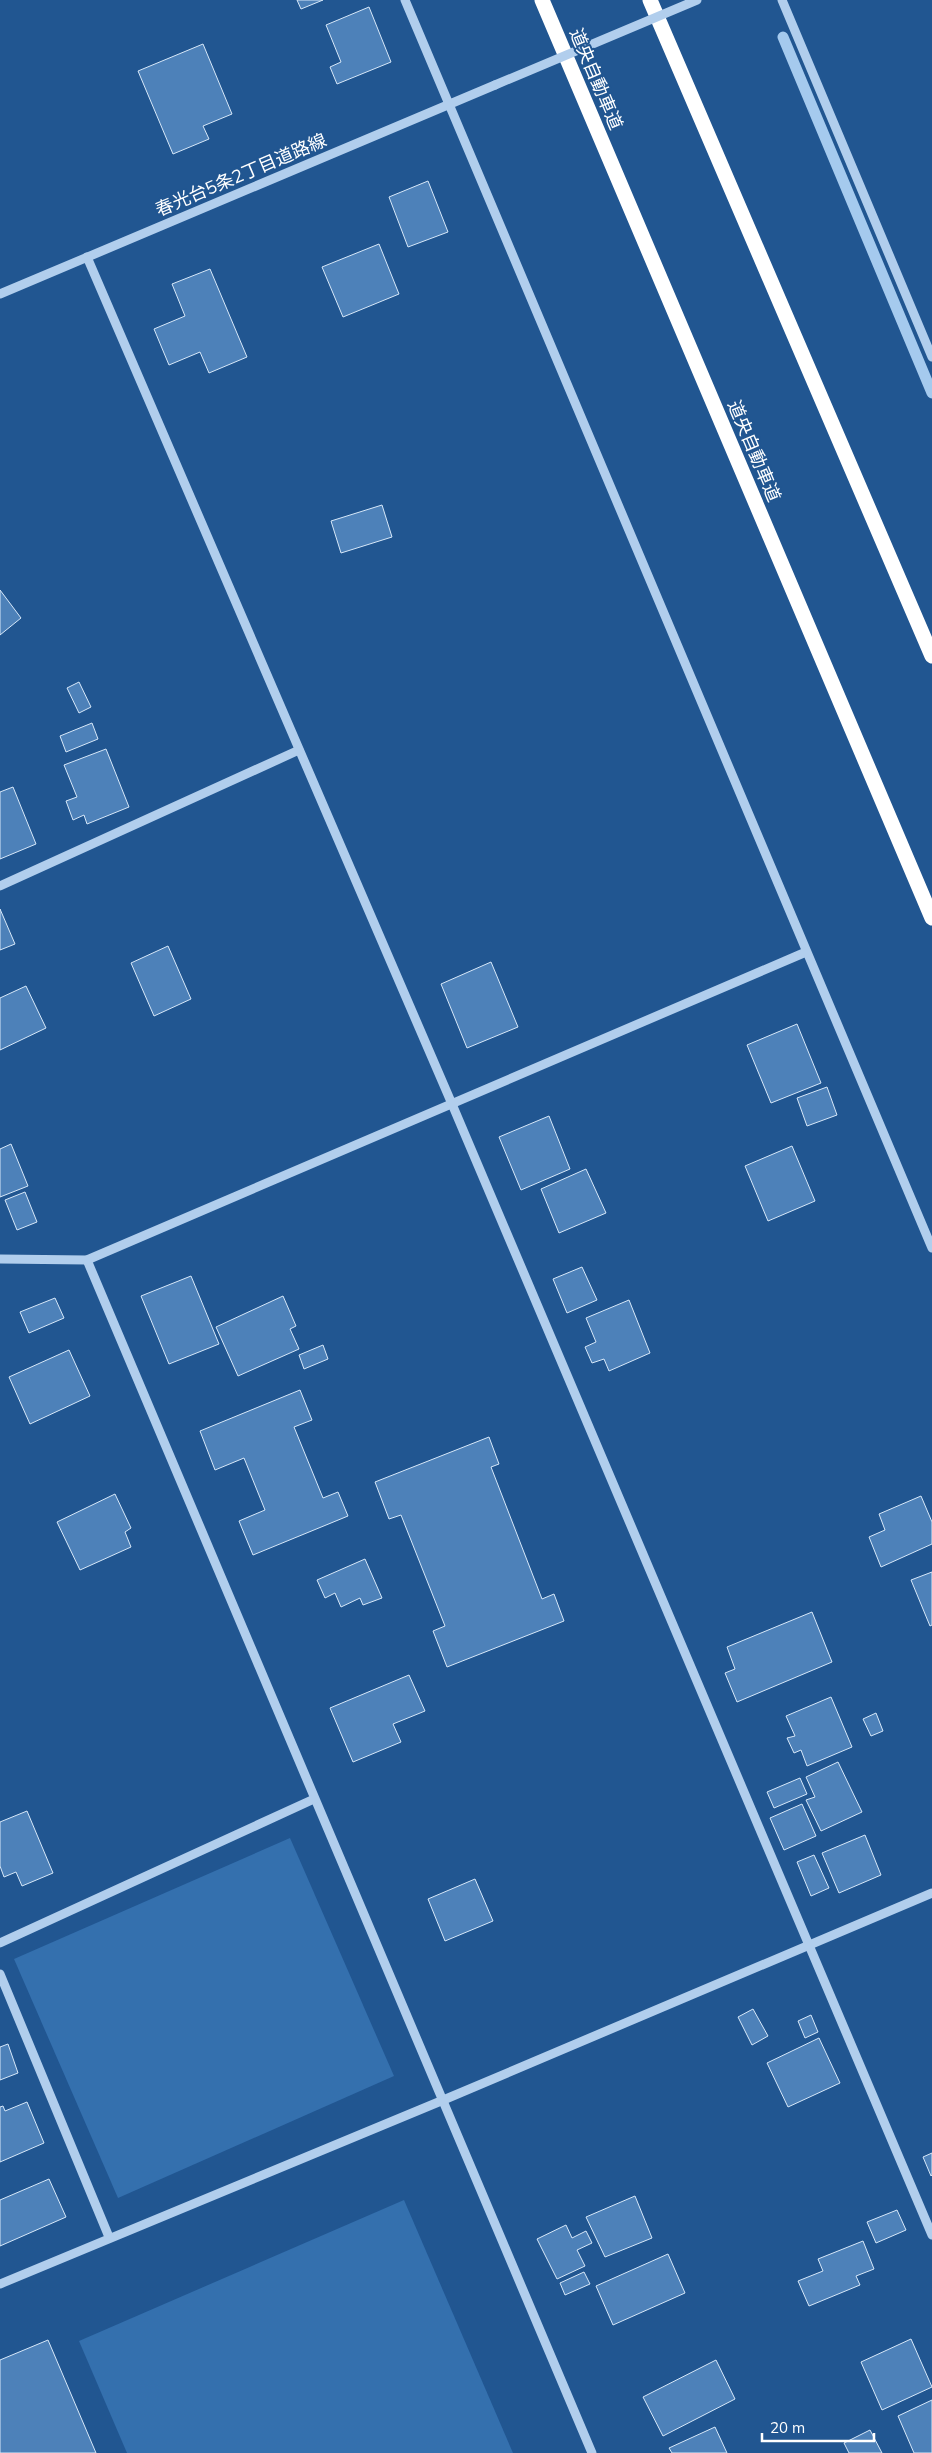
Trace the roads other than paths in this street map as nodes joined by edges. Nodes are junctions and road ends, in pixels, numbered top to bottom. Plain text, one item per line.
1 (405, 0) edge
2 (542, 0) edge
3 (650, 0) edge
4 (697, 0) edge
5 (782, 0) edge
6 (450, 106) junction
7 (87, 256) junction
8 (0, 294) edge
9 (932, 357) edge
10 (932, 656) edge
11 (299, 750) junction
12 (0, 886) edge
13 (932, 918) edge
14 (806, 952) junction
15 (452, 1104) junction
16 (932, 1248) edge
17 (0, 1259) edge
18 (87, 1260) junction
19 (314, 1799) junction
20 (932, 1893) edge
21 (0, 1942) edge
22 (808, 1946) junction
23 (0, 1974) edge
24 (441, 2101) junction
25 (932, 2235) edge
26 (109, 2237) junction
27 (0, 2284) edge
28 (592, 2453) edge

1 - 6 street
2 - 13 highway, 道央自動車道
3 - 10 highway
4 - 6 street, 春光台5条2丁目道路線, bridge
5 - 9 street
6 - 7 street, 春光台5条2丁目道路線
6 - 14 street
7 - 8 street, 春光台5条2丁目道路線
7 - 11 street
11 - 12 street
11 - 15 street
14 - 15 street
14 - 16 street
15 - 18 street
15 - 22 street
17 - 18 street
18 - 19 street
19 - 21 street
19 - 24 street
20 - 22 street
22 - 24 street
22 - 25 street
23 - 26 street
24 - 26 street
24 - 28 street
26 - 27 street

